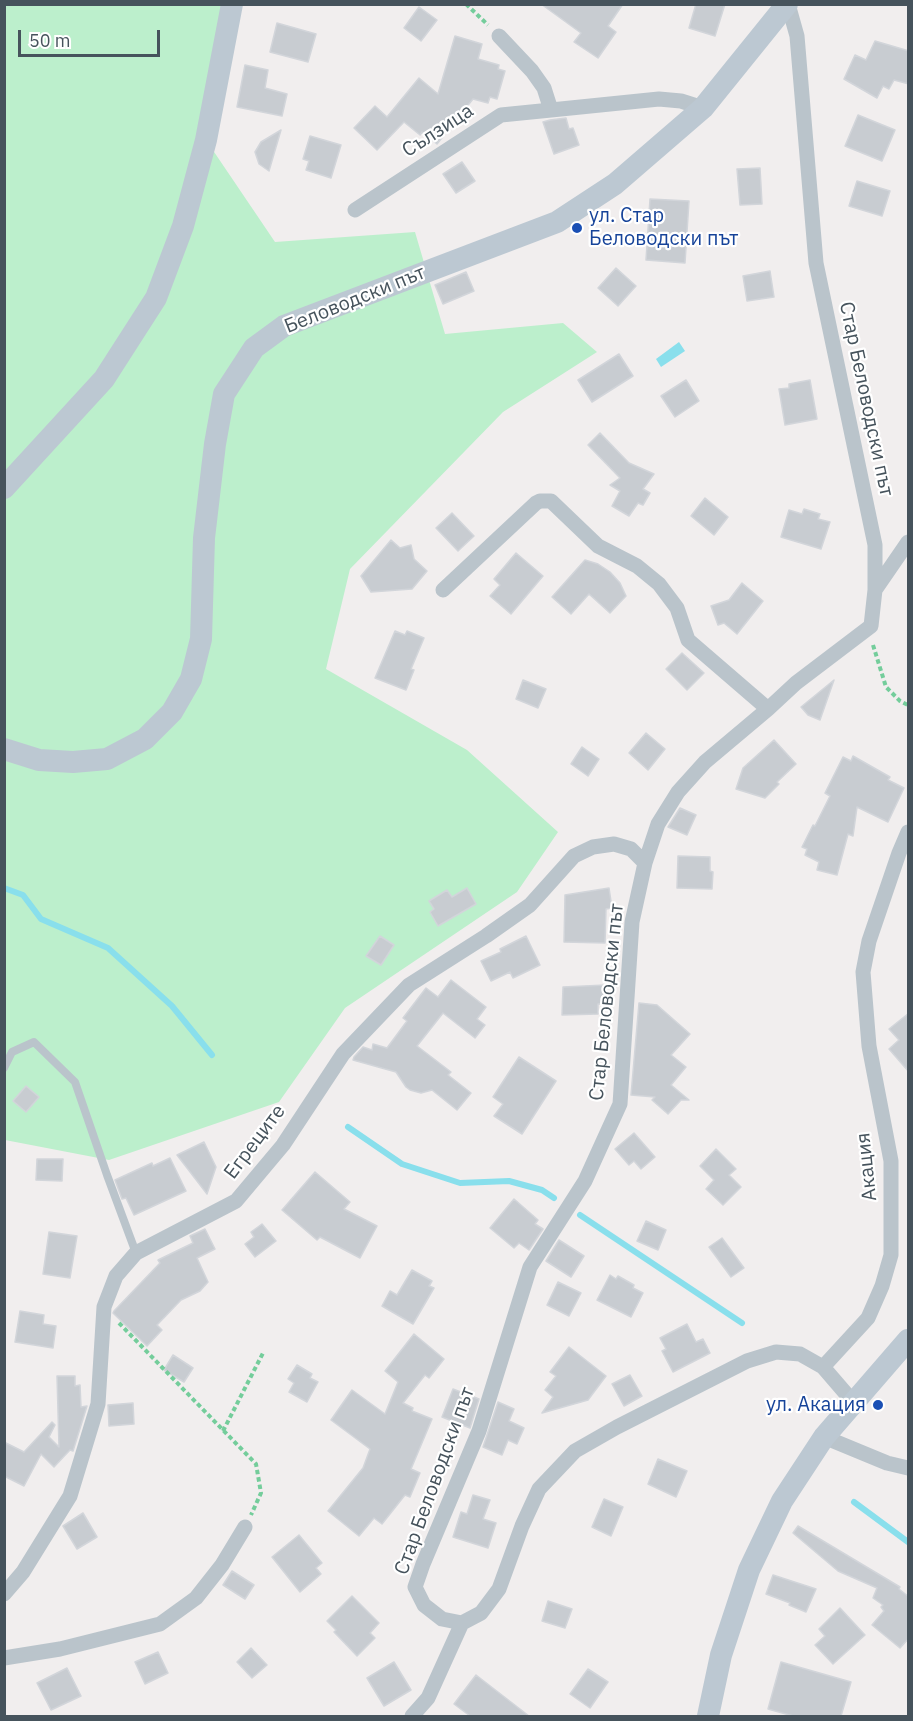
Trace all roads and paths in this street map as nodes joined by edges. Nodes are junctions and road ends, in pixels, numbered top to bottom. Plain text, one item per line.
1 (232, 4) edge
2 (466, 4) edge
3 (788, 4) edge
4 (499, 36) joint
5 (703, 108) junction
6 (550, 110) junction
7 (355, 210) dead end
8 (4, 488) edge
9 (909, 542) edge
10 (443, 590) dead end
11 (875, 590) junction
12 (871, 626) junction
13 (909, 705) edge
14 (768, 709) junction
15 (4, 748) edge
16 (909, 832) edge
17 (645, 863) junction
18 (4, 1068) edge
19 (136, 1252) junction
20 (104, 1307) junction
21 (909, 1340) edge
22 (263, 1353) dead end
23 (823, 1366) junction
24 (854, 1403) junction
25 (223, 1431) junction
26 (824, 1437) junction
27 (909, 1468) edge
28 (245, 1527) joint
29 (4, 1594) edge
30 (462, 1623) junction
31 (4, 1658) edge
32 (412, 1716) edge
33 (708, 1716) edge

1 - 8 street
2 - 4 path
3 - 5 street, Беловодски път
3 - 11 street, Стар Беловодски път
4 - 6 street
5 - 6 street, Сълзица
5 - 15 street, Беловодски път
6 - 7 street, Сълзица
9 - 11 street
10 - 14 street
11 - 12 street, Стар Беловодски път
12 - 13 path
12 - 14 street, Стар Беловодски път
14 - 17 street, Стар Беловодски път
16 - 23 street, Акация
17 - 19 street, Егреците
17 - 30 street, Стар Беловодски път
18 - 19 lane
19 - 20 street, Егреците
20 - 25 path
20 - 29 street, Егреците
21 - 24 street
22 - 25 path
23 - 24 street
23 - 30 street
24 - 26 street
25 - 28 path
26 - 27 street
26 - 33 street
28 - 31 street
30 - 32 street

